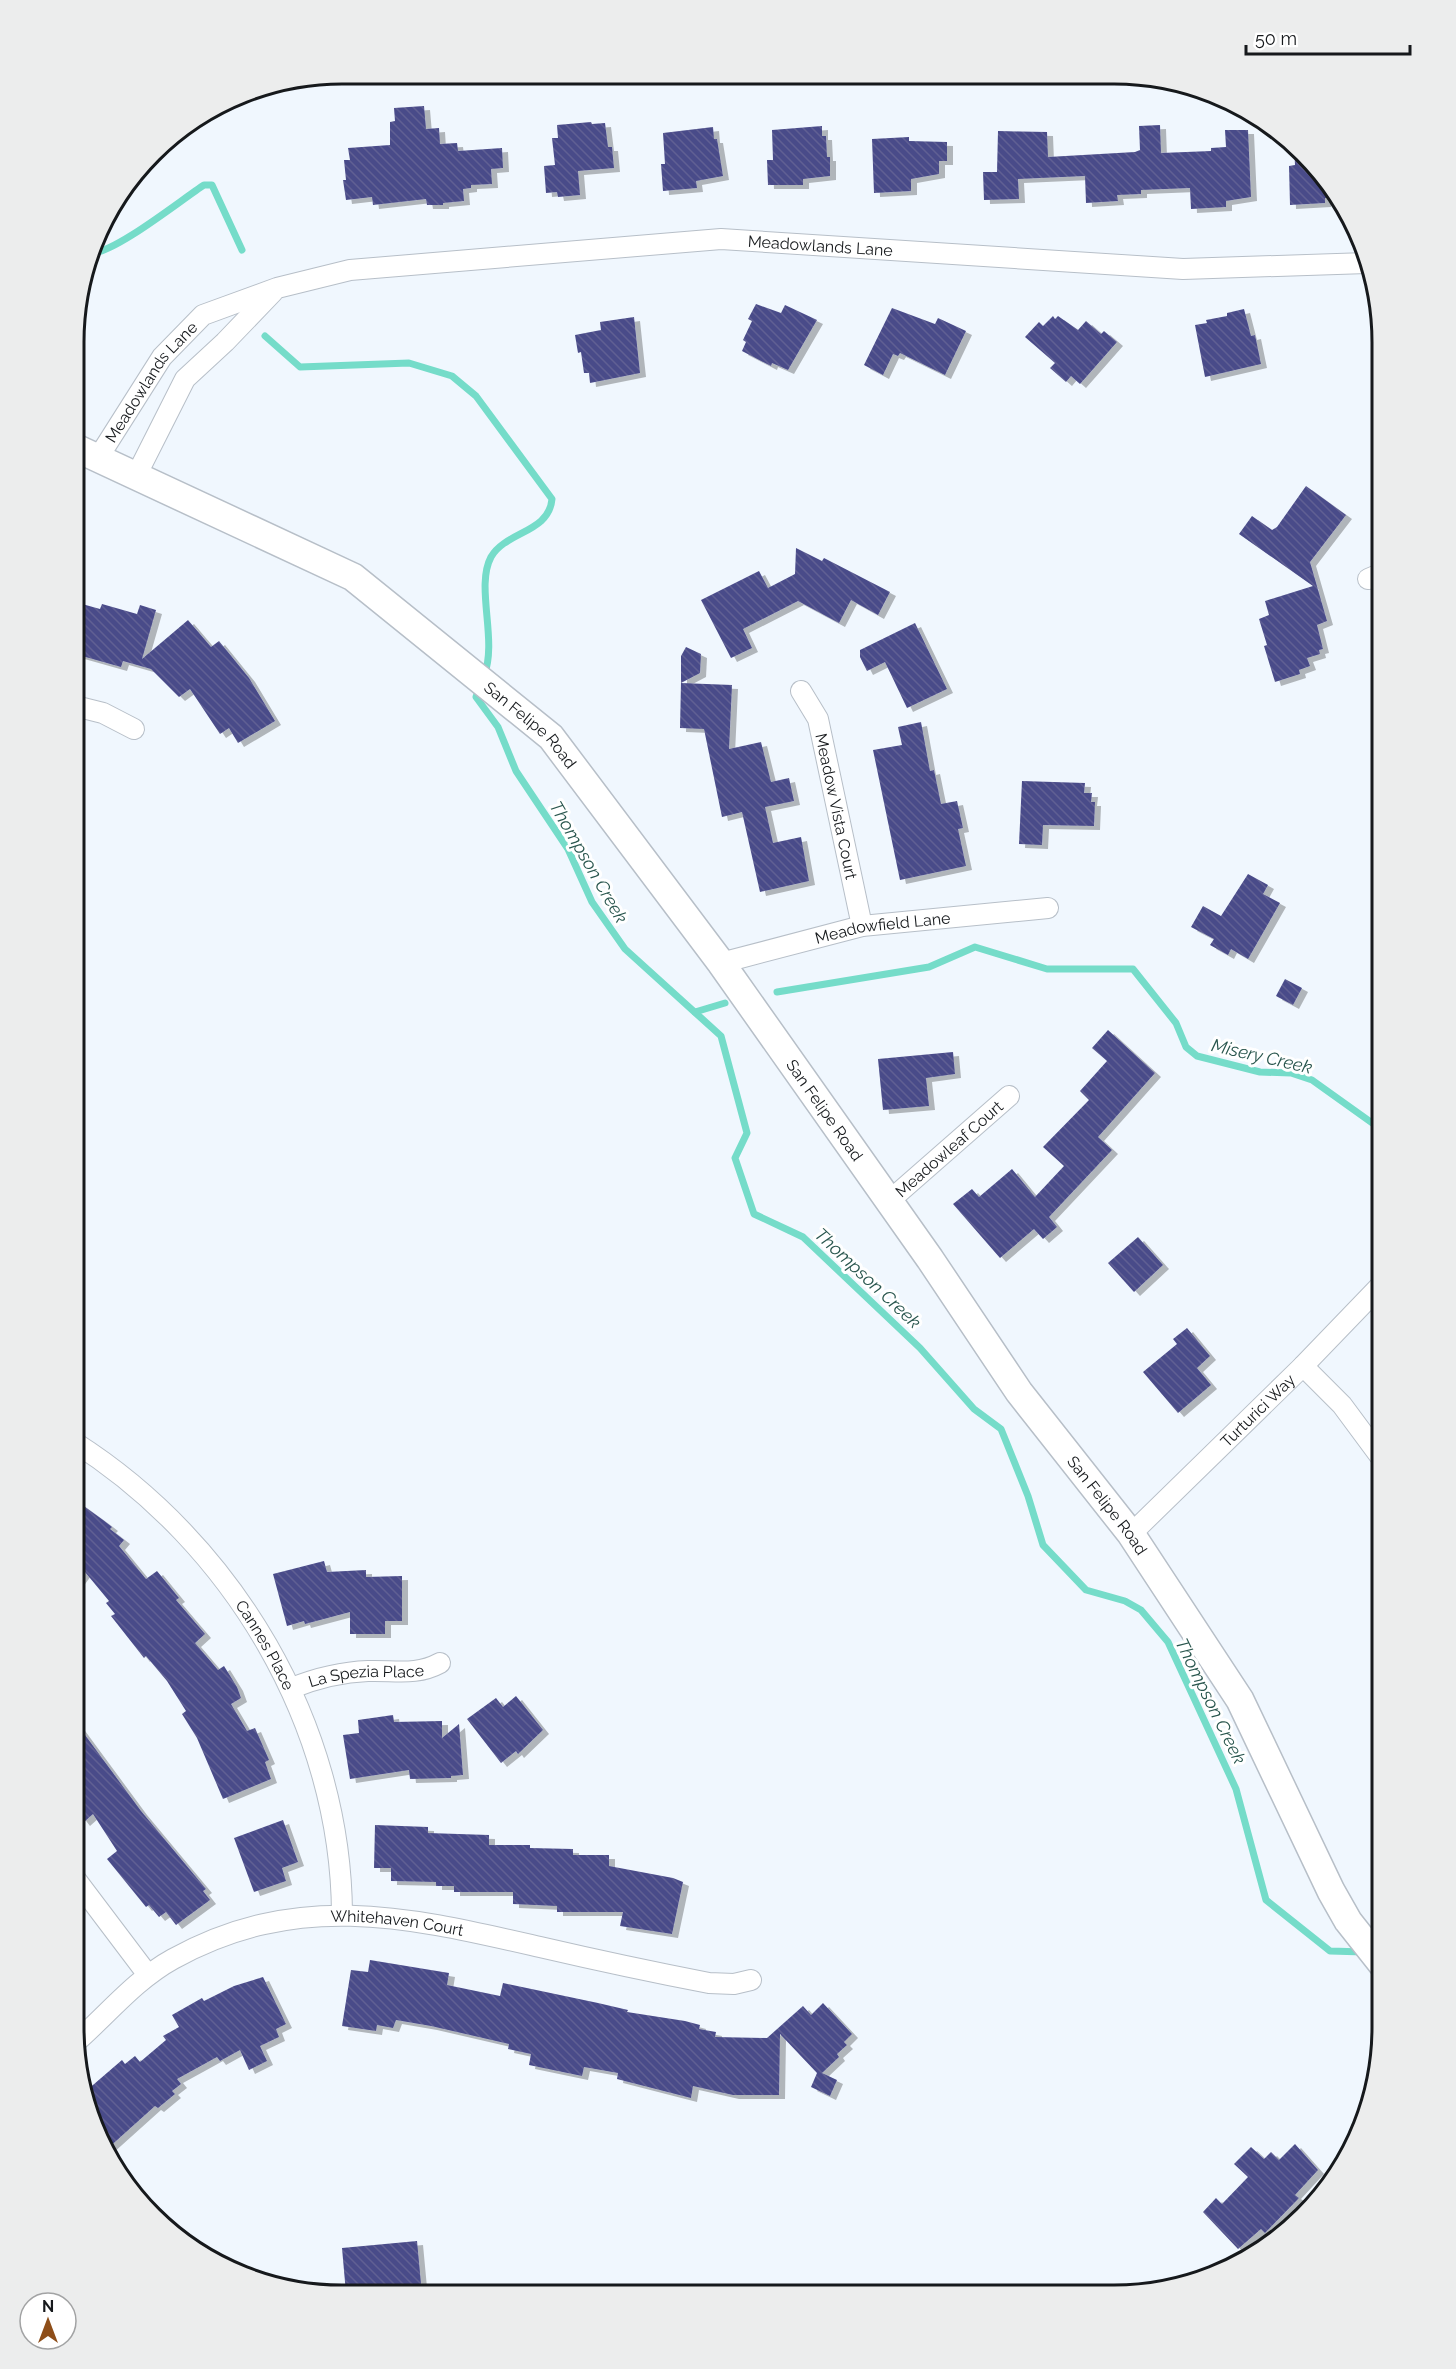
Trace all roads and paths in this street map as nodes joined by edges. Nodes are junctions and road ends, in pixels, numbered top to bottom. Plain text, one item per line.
1 (1359, 263) edge
2 (277, 288) junction
3 (87, 453) edge
4 (136, 476) junction
5 (801, 691) dead end
6 (84, 708) edge
7 (134, 729) dead end
8 (1048, 908) dead end
9 (862, 926) junction
10 (721, 963) junction
11 (1009, 1096) dead end
12 (888, 1202) junction
13 (1372, 1294) edge
14 (1303, 1366) junction
15 (1372, 1446) edge
16 (84, 1450) edge
17 (1131, 1534) junction
18 (441, 1663) dead end
19 (292, 1688) junction
20 (84, 1889) edge
21 (342, 1914) junction
22 (1372, 1951) edge
23 (148, 1975) junction
24 (751, 1980) dead end
25 (84, 2034) edge

1 - 2 street, Meadowlands Lane
2 - 3 street, Meadowlands Lane
2 - 4 street, Meadowlands Lane
3 - 4 street, San Felipe Road
4 - 10 street, San Felipe Road
5 - 9 street, Meadow Vista Court
6 - 7 street
8 - 9 street, Meadowfield Lane
9 - 10 street, Meadowfield Lane
10 - 12 street, San Felipe Road
11 - 12 street, Meadowleaf Court
12 - 17 street, San Felipe Road
13 - 14 street, Turturici Way
14 - 15 street
14 - 17 street, Turturici Way
16 - 19 street, Cannes Place
17 - 22 street, San Felipe Road
18 - 19 street, La Spezia Place
19 - 21 street, Cannes Place
20 - 23 street
21 - 23 street, Whitehaven Court
21 - 24 street, Whitehaven Court
23 - 25 street, Whitehaven Court

